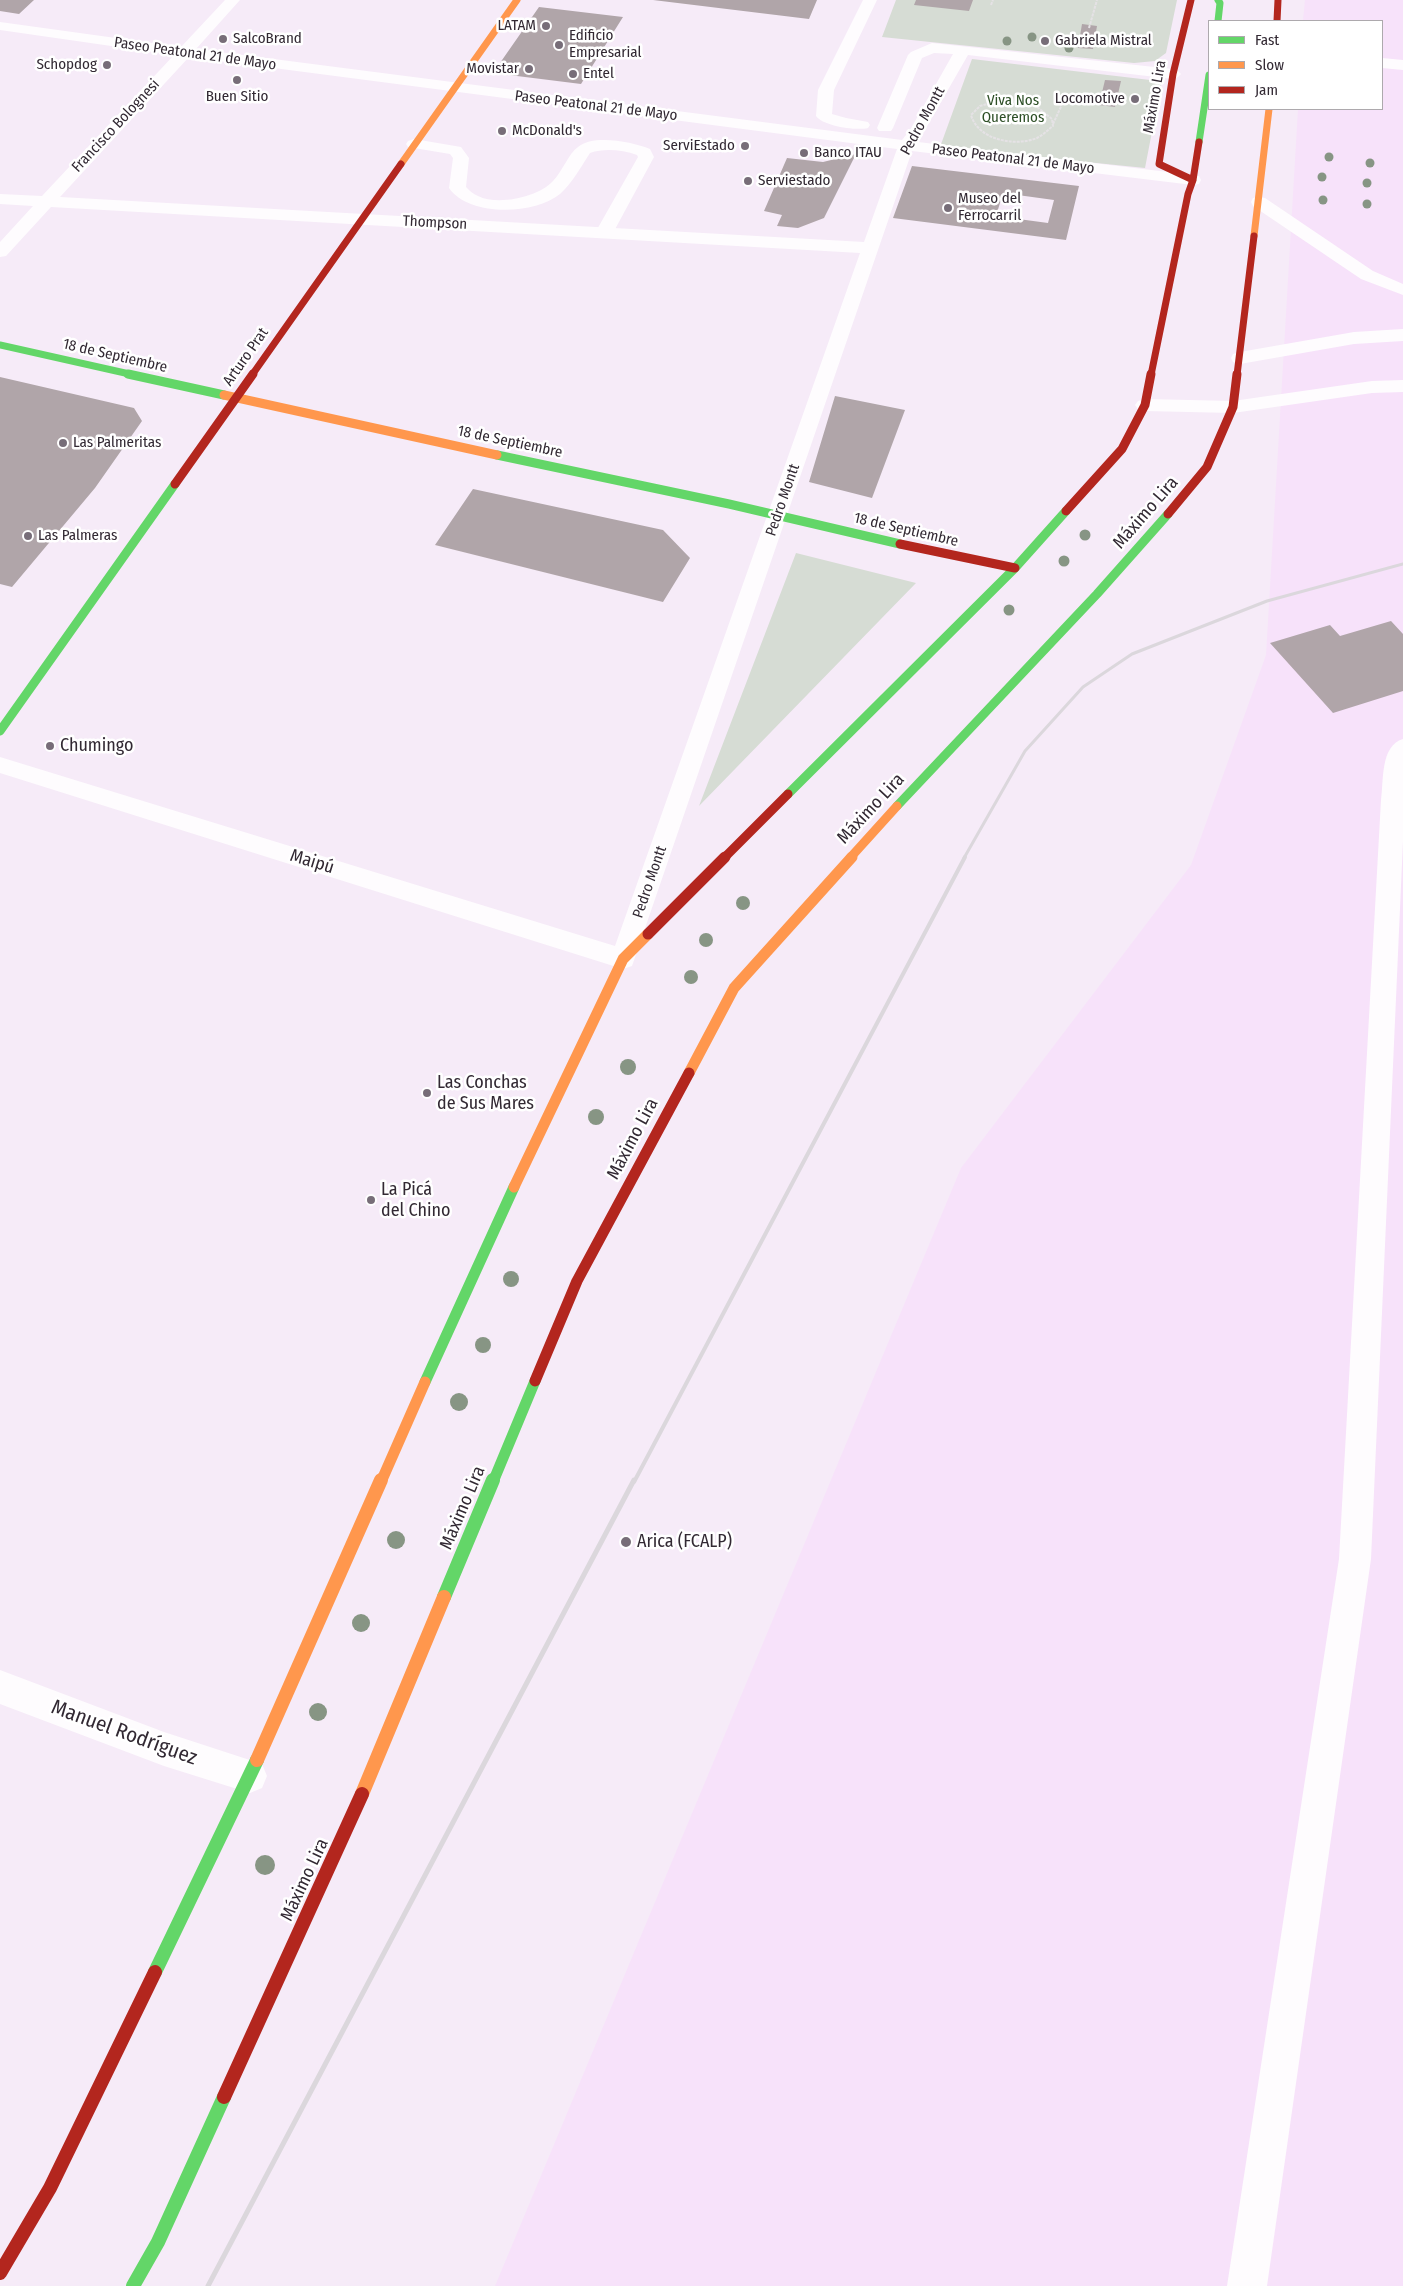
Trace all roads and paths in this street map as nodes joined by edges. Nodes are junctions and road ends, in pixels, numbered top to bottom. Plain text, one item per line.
1 (233, 0) edge
2 (517, 0) edge
3 (870, 0) edge
4 (993, 0) edge
5 (1191, 0) edge
6 (1218, 0) edge
7 (1278, 0) edge
8 (991, 5) dead end
9 (1218, 20) edge
10 (1277, 20) edge
11 (0, 26) edge
12 (963, 50) junction
13 (184, 53) junction
14 (1383, 63) edge
15 (1403, 65) edge
16 (1173, 74) junction
17 (1208, 82) edge
18 (454, 88) junction
19 (1269, 110) edge
20 (885, 128) junction
21 (912, 139) junction
22 (414, 144) junction
23 (1193, 180) junction
24 (0, 199) edge
25 (47, 201) junction
26 (1259, 202) junction
27 (362, 219) junction
28 (604, 233) junction
29 (871, 248) junction
30 (0, 252) edge
31 (1403, 290) edge
32 (1403, 335) edge
33 (0, 345) edge
34 (1240, 358) junction
35 (1403, 386) edge
36 (235, 399) junction
37 (1145, 405) junction
38 (1232, 407) junction
39 (778, 515) junction
40 (1014, 568) junction
41 (0, 732) edge
42 (1403, 747) edge
43 (0, 765) edge
44 (623, 959) junction
45 (0, 1687) edge
46 (250, 1776) junction
47 (0, 2273) edge
48 (134, 2286) edge
49 (1247, 2286) edge

1 - 13 street, Francisco Bolognesi
2 - 18 main road, Arturo Prat
3 - 20 street
4 - 8 path
5 - 16 main road, Máximo Lira
6 - 9 main road
7 - 10 main road
11 - 13 street, Paseo Peatonal 21 de Mayo
12 - 16 street, Pedro Montt
12 - 20 street, Pedro Montt
12 - 21 street, Pedro Montt
13 - 18 street, Paseo Peatonal 21 de Mayo
13 - 25 street, Francisco Bolognesi
14 - 15 street
16 - 23 main road, Máximo Lira
17 - 23 main road
18 - 21 street, Paseo Peatonal 21 de Mayo
18 - 22 main road, Arturo Prat
19 - 26 main road, Máximo Lira
20 - 21 street
21 - 23 street, Paseo Peatonal 21 de Mayo
21 - 29 street, Pedro Montt
22 - 27 main road, Arturo Prat
22 - 28 street
23 - 37 main road
24 - 25 street, Thompson
25 - 27 street, Thompson
25 - 30 street, Francisco Bolognesi
26 - 31 street
26 - 34 main road, Máximo Lira
27 - 28 street, Thompson
27 - 36 main road, Arturo Prat
28 - 29 street, Thompson
29 - 39 street, Pedro Montt
32 - 34 street
33 - 36 main road, 18 de Septiembre
34 - 38 main road, Máximo Lira
35 - 38 street
36 - 39 main road, 18 de Septiembre
36 - 41 main road, Arturo Prat
37 - 38 street
37 - 40 main road
38 - 48 main road, Máximo Lira
39 - 40 main road, 18 de Septiembre
39 - 44 street, Pedro Montt
40 - 44 main road
42 - 49 street
43 - 44 street, Maipú
44 - 46 main road
45 - 46 street, Manuel Rodríguez
46 - 47 main road

